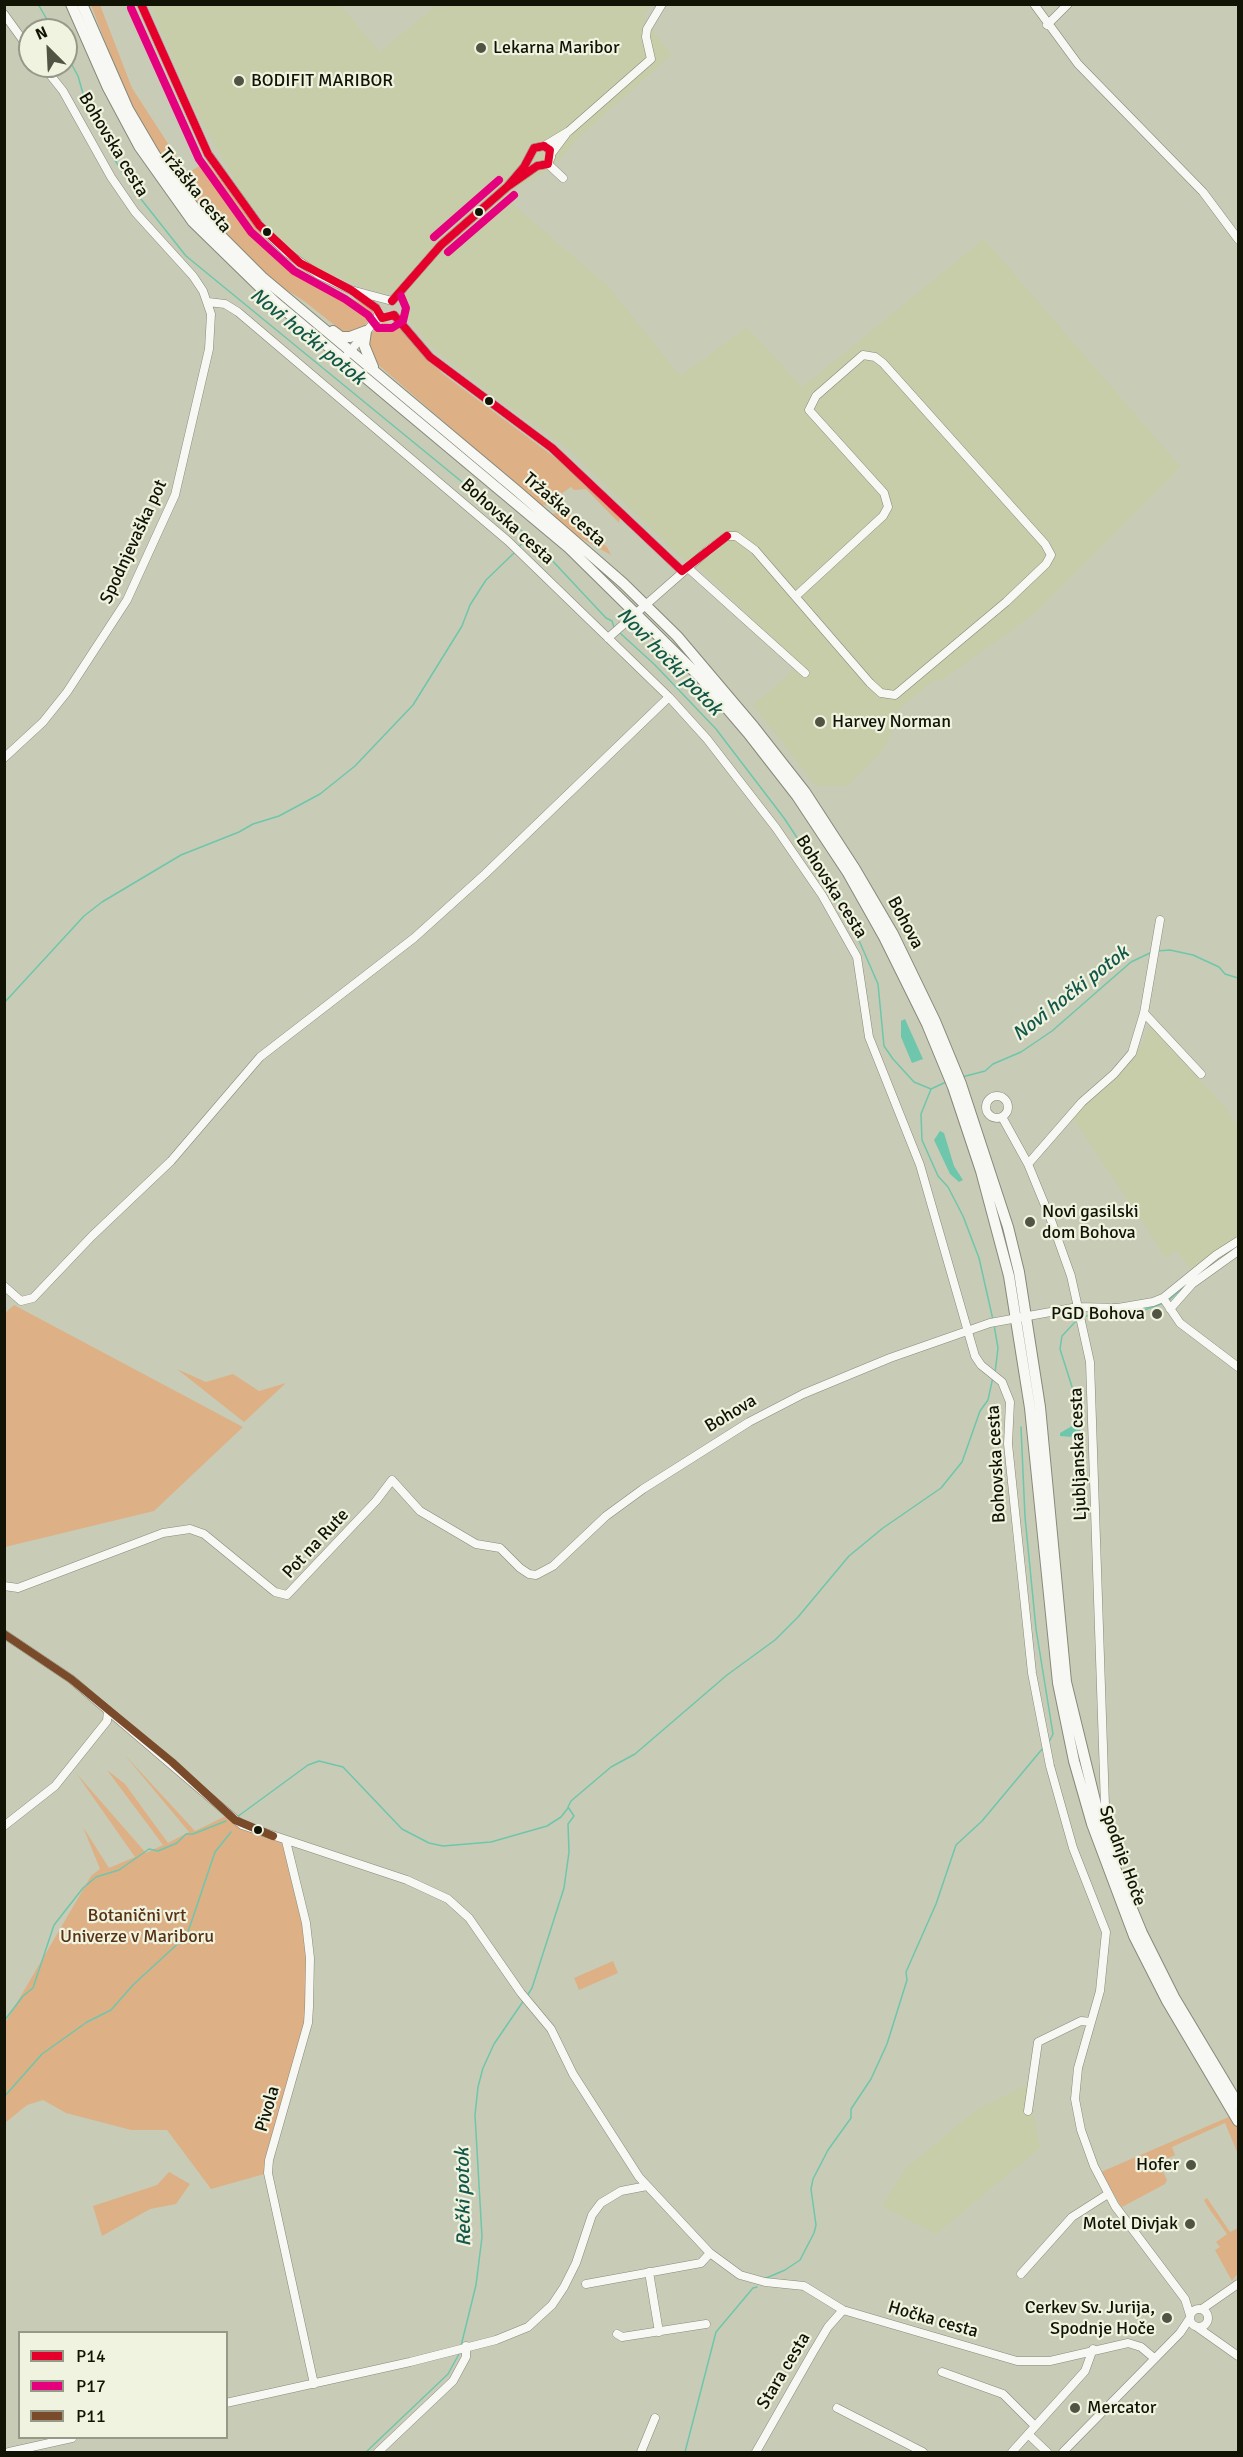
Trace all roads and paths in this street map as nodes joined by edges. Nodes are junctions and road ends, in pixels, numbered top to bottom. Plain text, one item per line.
1 (71, 4) edge
2 (82, 4) edge
3 (88, 4) edge
4 (141, 4) edge
5 (662, 4) edge
6 (1034, 4) edge
7 (1068, 4) edge
8 (4, 14) edge
9 (91, 22) junction
10 (1047, 25) junction
11 (18, 33) edge
12 (53, 78) edge
13 (569, 131) junction
14 (544, 146) junction
15 (551, 154) junction
16 (530, 157) junction
17 (548, 164) junction
18 (537, 166) junction
19 (563, 178) dead end
20 (507, 187) junction
21 (1239, 239) edge
22 (351, 290) junction
23 (382, 299) junction
24 (392, 301) junction
25 (208, 302) junction
26 (378, 312) junction
27 (394, 315) junction
28 (312, 320) junction
29 (366, 331) junction
30 (347, 355) junction
31 (374, 370) junction
32 (685, 569) junction
33 (796, 596) junction
34 (640, 608) junction
35 (610, 636) junction
36 (805, 673) dead end
37 (669, 697) junction
38 (4, 758) edge
39 (1160, 920) dead end
40 (1144, 1013) junction
41 (1201, 1074) dead end
42 (957, 1086) junction
43 (1002, 1118) dead end
44 (1028, 1164) junction
45 (1239, 1241) edge
46 (1239, 1251) edge
47 (4, 1286) edge
48 (1167, 1303) junction
49 (1078, 1307) junction
50 (1027, 1316) junction
51 (1015, 1318) junction
52 (967, 1329) junction
53 (1239, 1367) edge
54 (500, 1548) joint
55 (1051, 1576) junction
56 (4, 1586) edge
57 (4, 1634) edge
58 (108, 1710) junction
59 (1105, 1806) dead end
60 (4, 1826) edge
61 (286, 1841) junction
62 (1091, 2022) junction
63 (1239, 2104) edge
64 (1029, 2111) dead end
65 (1239, 2121) edge
66 (647, 2186) junction
67 (1108, 2194) junction
68 (710, 2253) junction
69 (649, 2272) junction
70 (1021, 2274) dead end
71 (586, 2284) dead end
72 (1239, 2284) edge
73 (1228, 2293) junction
74 (1185, 2299) junction
75 (1200, 2309) junction
76 (843, 2310) junction
77 (1190, 2316) junction
78 (1207, 2320) junction
79 (706, 2324) dead end
80 (1197, 2326) junction
81 (659, 2332) junction
82 (1180, 2333) junction
83 (617, 2334) dead end
84 (1222, 2344) junction
85 (465, 2346) junction
86 (1093, 2349) junction
87 (1239, 2356) edge
88 (1154, 2358) junction
89 (942, 2372) dead end
90 (314, 2384) junction
91 (228, 2403) edge
92 (837, 2408) dead end
93 (655, 2418) dead end
94 (1035, 2426) junction
95 (1028, 2434) junction
96 (68, 2439) edge
97 (9, 2452) edge
98 (378, 2452) edge
99 (641, 2452) edge
100 (756, 2452) edge
101 (923, 2452) edge
102 (1012, 2452) edge
103 (1047, 2452) edge
104 (1063, 2452) edge

1 - 30 main road, Tržaška cesta
2 - 9 main road, Tržaška cesta
3 - 9 main road
4 - 22 street, Tržaška cesta
5 - 13 street
6 - 10 street
7 - 10 street
8 - 11 street
9 - 28 main road, Tržaška cesta
10 - 21 street
12 - 25 street, Bohovska cesta
13 - 14 street
13 - 15 street
14 - 15 street
14 - 16 street
15 - 17 street
16 - 18 street
16 - 20 street
17 - 18 street
17 - 19 street
18 - 20 street
20 - 24 street
22 - 23 street
22 - 26 street
23 - 24 street
23 - 26 street
24 - 27 street
25 - 35 street, Bohovska cesta
25 - 38 street, Spodnjevaška pot
26 - 27 street
26 - 29 street
27 - 32 street, Tržaška cesta
28 - 29 main road
28 - 30 main road, Tržaška cesta
29 - 30 street
29 - 31 main road
30 - 31 main road, Tržaška cesta
30 - 34 main road, Tržaška cesta
31 - 34 main road, Tržaška cesta
32 - 33 street
32 - 34 street
32 - 36 street, Tržaška cesta
33 - 33 street
34 - 35 street
34 - 42 main road, Bohova
35 - 37 street, Bohovska cesta
37 - 47 street
37 - 52 street, Bohovska cesta
39 - 40 street
40 - 41 street
40 - 44 street
42 - 50 main road, Bohova
42 - 51 main road, Bohova
43 - 44 street, Ljubljanska cesta
44 - 49 street, Ljubljanska cesta
45 - 48 street, Bohova
46 - 48 street
48 - 49 street, Bohova
48 - 53 street
49 - 50 street, Bohova
49 - 59 street, Ljubljanska cesta
50 - 51 street, Bohova
50 - 55 main road, Bohova
51 - 52 street, Bohova
51 - 55 main road, Bohova
52 - 54 street, Bohova
52 - 62 street, Bohovska cesta
54 - 56 street, Pot na Rute
55 - 63 main road, Spodnje Hoče
55 - 65 main road, Spodnje Hoče
57 - 58 street
58 - 60 street
58 - 61 street
61 - 66 street, Hočka cesta
61 - 90 street, Pivola
62 - 64 street
62 - 67 street, Bohovska cesta
66 - 68 street, Hočka cesta
66 - 85 street
67 - 70 street
67 - 74 street, Bohovska cesta
68 - 69 street
68 - 76 street, Hočka cesta
69 - 71 street
69 - 81 street
72 - 73 street
73 - 75 street
73 - 78 street
74 - 75 street, Bohovska cesta
74 - 77 street, Bohovska cesta
75 - 77 street
75 - 78 street
76 - 86 street, Hočka cesta
76 - 100 street, Stara cesta
77 - 80 street, Bohovska cesta
77 - 82 street
78 - 80 street
78 - 84 street
79 - 81 street
80 - 82 street
80 - 84 street, Bohovska cesta
81 - 83 street
82 - 88 street
84 - 87 street, Bohovska cesta
85 - 90 street
85 - 98 street
86 - 88 street, Hočka cesta
86 - 94 street
88 - 104 street
89 - 94 street
90 - 91 street
92 - 101 street
93 - 99 street
94 - 95 street
95 - 102 street
95 - 103 street
96 - 97 street

